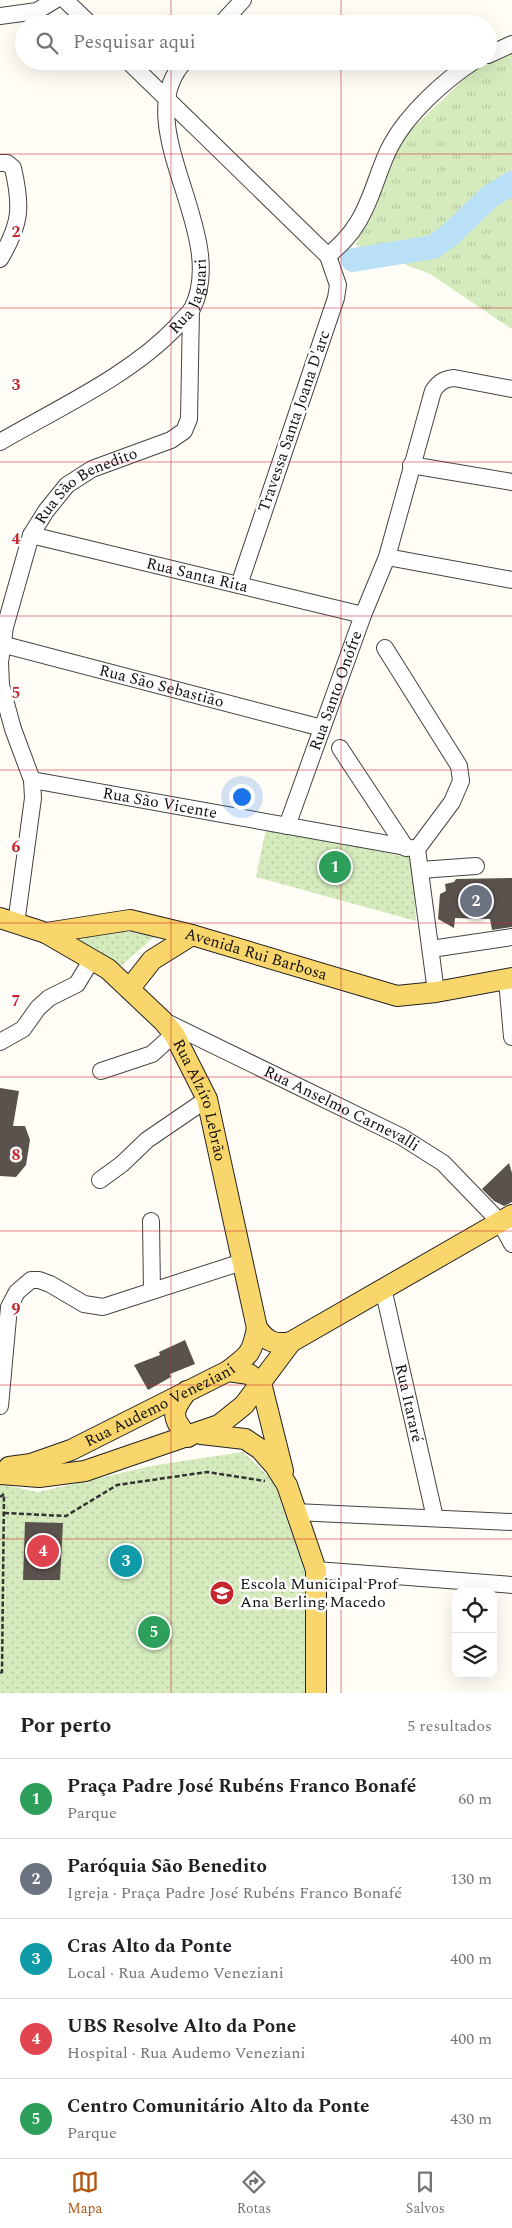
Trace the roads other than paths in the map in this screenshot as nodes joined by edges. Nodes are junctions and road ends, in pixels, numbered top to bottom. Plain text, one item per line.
1 (55, 0) edge
2 (65, 0) edge
3 (243, 0) edge
4 (81, 15) edge
5 (229, 15) edge
6 (0, 16) edge
7 (512, 44) edge
8 (497, 51) edge
9 (137, 70) edge
10 (178, 70) edge
11 (462, 70) edge
12 (166, 98) junction
13 (0, 163) edge
14 (328, 256) junction
15 (0, 259) edge
16 (191, 310) junction
17 (512, 389) edge
18 (0, 442) edge
19 (411, 465) junction
20 (512, 482) edge
21 (31, 535) junction
22 (387, 557) junction
23 (512, 580) edge
24 (239, 585) junction
25 (363, 615) junction
26 (1, 644) edge
27 (385, 648) dead end
28 (322, 728) junction
29 (340, 748) dead end
30 (32, 780) junction
31 (287, 826) junction
32 (411, 849) junction
33 (476, 866) dead end
34 (420, 870) junction
35 (8, 921) edge
36 (46, 932) junction
37 (192, 935) junction
38 (512, 937) edge
39 (431, 949) junction
40 (92, 959) junction
41 (509, 979) edge
42 (130, 988) junction
43 (436, 992) junction
44 (169, 1028) junction
45 (512, 1037) edge
46 (0, 1042) edge
47 (101, 1071) dead end
48 (207, 1099) junction
49 (100, 1180) dead end
50 (506, 1218) edge
51 (151, 1221) dead end
52 (512, 1244) edge
53 (242, 1262) junction
54 (383, 1288) junction
55 (152, 1291) junction
56 (257, 1328) junction
57 (292, 1342) junction
58 (228, 1370) junction
59 (261, 1383) junction
60 (187, 1391) junction
61 (0, 1406) edge
62 (193, 1435) junction
63 (0, 1468) edge
64 (0, 1474) edge
65 (287, 1485) junction
66 (295, 1512) junction
67 (435, 1518) junction
68 (512, 1522) edge
69 (316, 1570) junction
70 (512, 1585) edge
71 (319, 1693) edge

1 - 6 street
2 - 4 street
3 - 5 street
7 - 8 street
9 - 12 street
10 - 12 street, Rua Jaguari
11 - 14 street
12 - 14 street
12 - 16 street, Rua Jaguari
13 - 15 street
14 - 24 street, Travessa Santa Joana D'arc
16 - 18 street, Rua Jaguari
16 - 21 street, Rua São Benedito
17 - 19 street, Rua Santo Onófre
19 - 20 street
19 - 22 street, Rua Santo Onófre
21 - 24 street, Rua Santa Rita
21 - 26 street, Rua São Benedito
22 - 23 street
22 - 25 street, Rua Santo Onófre
24 - 25 street, Rua Santa Rita
25 - 28 street, Rua Santo Onófre
26 - 28 street, Rua São Sebastião
26 - 30 street, Rua São Benedito
27 - 32 street
28 - 31 street, Rua Santo Onófre
29 - 32 street
30 - 31 street, Rua São Vicente
30 - 35 street, Rua São Benedito
31 - 32 street, Rua São Vicente
32 - 34 street
33 - 34 street
34 - 39 street
35 - 36 main road, Avenida Rui Barbosa
36 - 37 main road, Avenida Rui Barbosa
36 - 40 main road, Rua Alzíro Lebrão
37 - 42 main road
37 - 43 main road, Avenida Rui Barbosa
38 - 39 street
39 - 43 street
40 - 42 main road, Rua Alzíro Lebrão
40 - 46 street
41 - 43 main road, Avenida Rui Barbosa
41 - 45 street
42 - 44 main road, Rua Alzíro Lebrão
44 - 47 street
44 - 48 main road, Rua Alzíro Lebrão
44 - 50 street, Rua Anselmo Carnevalli
48 - 49 street
48 - 53 main road, Rua Alzíro Lebrão
50 - 52 street, Rua Anselmo Carnevalli
50 - 54 main road, Rua Audemo Veneziani
51 - 55 street
53 - 55 street
53 - 56 main road, Rua Alzíro Lebrão
54 - 57 main road, Rua Audemo Veneziani
54 - 67 street, Rua Itararé
55 - 61 street
56 - 57 main road
56 - 58 main road, Rua Audemo Veneziani
57 - 59 main road, Rua Audemo Veneziani
58 - 59 main road
58 - 60 main road, Rua Audemo Veneziani
59 - 62 main road, Rua Audemo Veneziani
59 - 65 main road
60 - 62 main road
60 - 63 main road, Rua Audemo Veneziani
62 - 64 main road, Rua Audemo Veneziani
62 - 65 main road
65 - 66 main road
66 - 67 street
66 - 69 main road
67 - 68 street
69 - 70 street
69 - 71 main road

